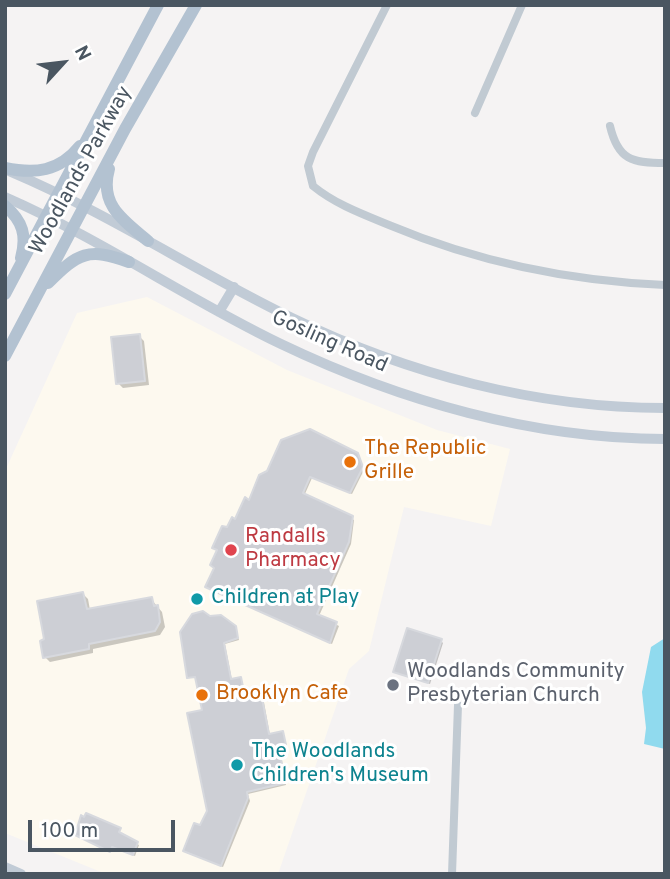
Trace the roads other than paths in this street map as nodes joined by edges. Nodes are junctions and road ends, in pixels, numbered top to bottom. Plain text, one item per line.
1 (158, 5) edge
2 (196, 5) edge
3 (387, 5) edge
4 (522, 5) edge
5 (475, 113) dead end
6 (610, 126) dead end
7 (91, 132) junction
8 (113, 154) junction
9 (665, 163) edge
10 (5, 169) edge
11 (59, 193) junction
12 (5, 197) edge
13 (5, 206) edge
14 (85, 207) junction
15 (47, 215) junction
16 (72, 231) junction
17 (148, 241) junction
18 (129, 262) junction
19 (18, 272) junction
20 (665, 285) edge
21 (234, 288) junction
22 (38, 293) junction
23 (5, 294) edge
24 (219, 312) junction
25 (5, 356) edge
26 (665, 408) edge
27 (665, 439) edge
28 (458, 705) dead end
29 (5, 867) edge
30 (21, 874) edge
31 (452, 874) edge

1 - 7 main road, Woodlands Parkway
2 - 8 main road, Woodlands Parkway
3 - 20 street
4 - 5 street
6 - 9 street
7 - 10 main road
7 - 11 main road, Woodlands Parkway
8 - 14 main road, Woodlands Parkway
8 - 17 main road
10 - 11 main road, Gosling Road
11 - 14 main road, Gosling Road
11 - 15 main road, Woodlands Parkway
12 - 15 main road, Gosling Road
13 - 19 main road
14 - 16 main road, Woodlands Parkway
14 - 17 main road, Gosling Road
15 - 16 main road, Gosling Road
15 - 19 main road, Woodlands Parkway
16 - 18 main road, Gosling Road
16 - 22 main road, Woodlands Parkway
17 - 21 main road, Gosling Road
18 - 22 main road
18 - 24 main road, Gosling Road
19 - 23 main road, Woodlands Parkway
21 - 24 main road
21 - 26 main road, Gosling Road
22 - 25 main road, Woodlands Parkway
24 - 27 main road, Gosling Road
28 - 31 street
29 - 30 main road

